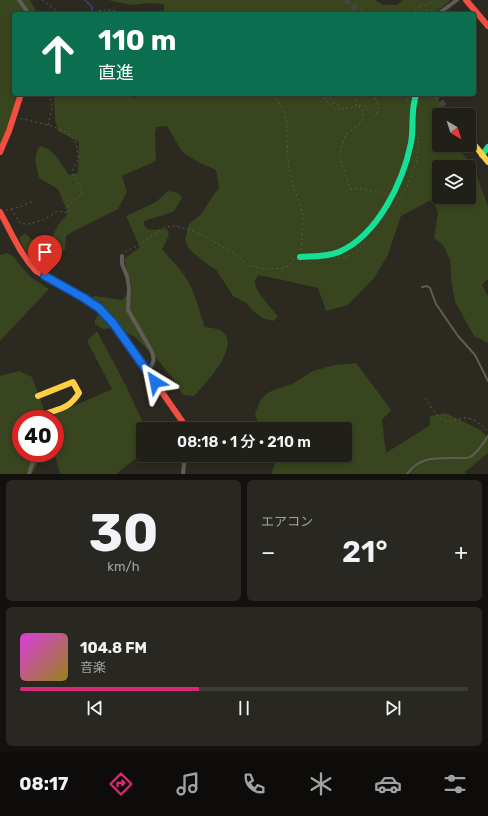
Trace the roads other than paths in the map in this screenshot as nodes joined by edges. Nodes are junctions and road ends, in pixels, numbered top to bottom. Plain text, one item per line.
1 (19, 0) edge
2 (457, 0) edge
3 (466, 0) edge
4 (28, 12) edge
5 (440, 12) edge
6 (488, 26) edge
7 (20, 96) edge
8 (416, 96) edge
9 (476, 147) edge
10 (488, 147) edge
11 (0, 152) edge
12 (482, 155) junction
13 (488, 162) edge
14 (0, 213) edge
15 (122, 256) road end
16 (300, 257) road end
17 (422, 287) dead end
18 (148, 371) junction
19 (488, 382) edge
20 (38, 396) dead end
21 (56, 410) edge
22 (182, 422) edge
23 (488, 436) edge
24 (33, 462) edge
25 (184, 462) edge
26 (30, 474) edge
27 (183, 474) edge
28 (407, 474) edge

1 - 4 street
2 - 5 street
3 - 6 street
7 - 11 street
8 - 16 street
9 - 12 street
10 - 12 street
12 - 13 street
14 - 18 street
15 - 18 street
17 - 19 lane
18 - 22 street
20 - 21 street
23 - 28 lane
24 - 26 street
25 - 27 street

